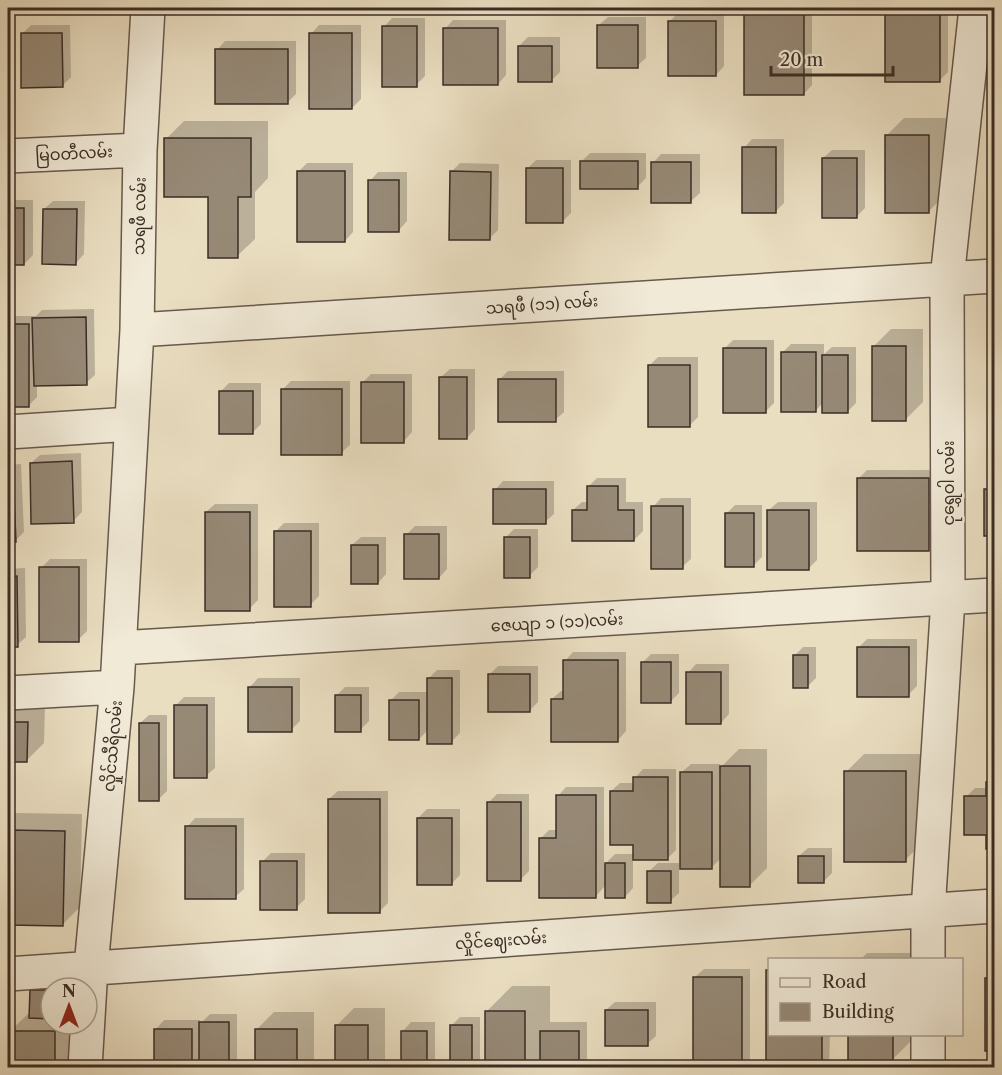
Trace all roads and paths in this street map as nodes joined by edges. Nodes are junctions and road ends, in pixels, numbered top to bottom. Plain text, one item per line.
1 (148, 8) edge
2 (976, 8) edge
3 (140, 150) junction
4 (8, 156) edge
5 (994, 276) edge
6 (947, 279) junction
7 (137, 330) junction
8 (131, 424) junction
9 (8, 432) edge
10 (994, 595) edge
11 (948, 599) junction
12 (119, 648) junction
13 (117, 687) junction
14 (8, 693) edge
15 (994, 906) edge
16 (928, 911) junction
17 (928, 958) edge
18 (91, 967) junction
19 (8, 974) edge
20 (928, 1036) edge
21 (85, 1068) edge
22 (928, 1068) edge

1 - 3 street, သရဖီ လမ်း
2 - 6 street, ငုရွှေဝါ လမ်း
3 - 4 street, မြဝတီလမ်း
3 - 7 street, သရဖီ လမ်း
5 - 6 street, သရဖီ (၁၁) လမ်း
6 - 7 street, သရဖီ (၁၁) လမ်း
6 - 11 street, ငုရွှေဝါ လမ်း
7 - 8 street, သရဖီ လမ်း
8 - 9 street
8 - 12 street, လှိုင်သီရိလမ်း
10 - 11 street, ဇေယျာ ၁ (၁၁)လမ်း
11 - 12 street, ဇေယျာ ၁ (၁၁)လမ်း
11 - 16 street, ငုရွှေဝါ လမ်း
12 - 13 street, လှိုင်သီရိလမ်း
13 - 14 street
13 - 18 street, လှိုင်သီရိလမ်း
15 - 16 street, လှိုင်ဈေးလမ်း
16 - 17 street, ငုရွှေဝါ လမ်း
16 - 18 street, လှိုင်ဈေးလမ်း
18 - 19 street, လှိုင်ဈေးလမ်း
18 - 21 street, လှိုင်သီရိလမ်း
20 - 22 street

